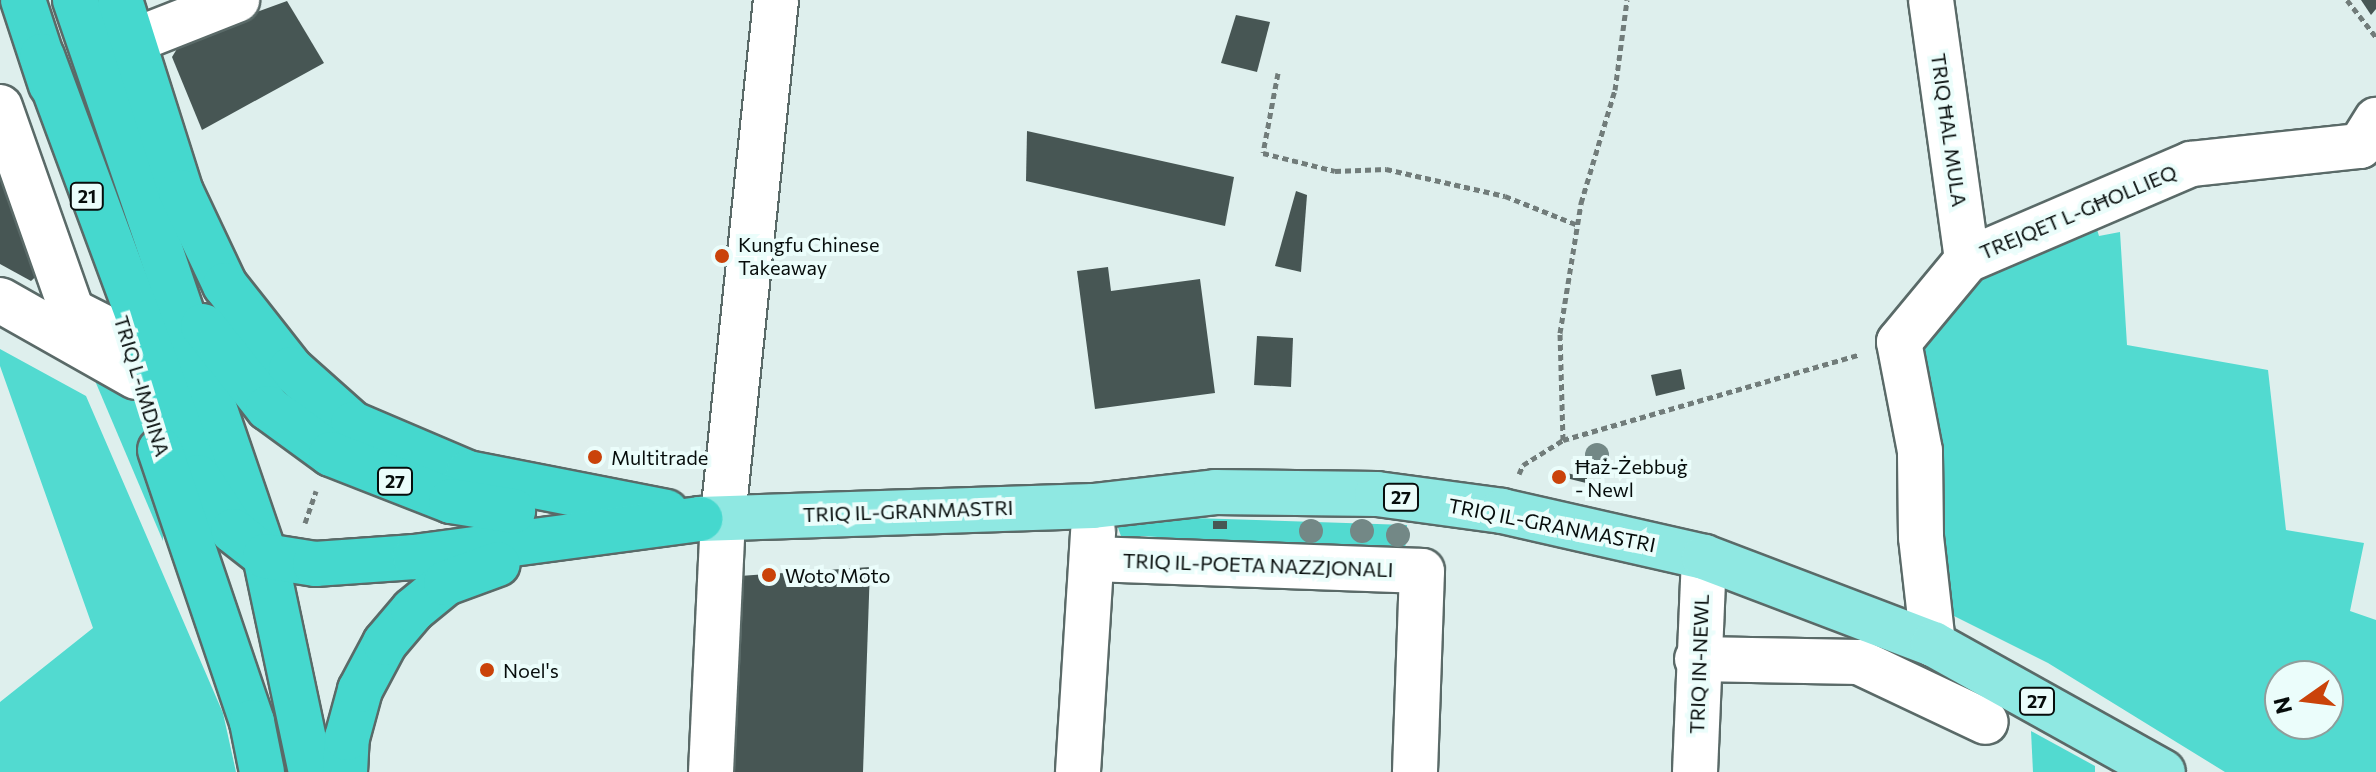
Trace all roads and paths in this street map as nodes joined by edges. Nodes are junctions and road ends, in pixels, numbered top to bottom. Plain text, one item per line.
1 (23, 0) edge
2 (75, 0) edge
3 (120, 0) edge
4 (237, 0) edge
5 (776, 0) edge
6 (1627, 0) edge
7 (1931, 0) edge
8 (2347, 0) edge
9 (2376, 37) edge
10 (133, 41) junction
11 (42, 56) junction
12 (1278, 73) dead end
13 (0, 107) edge
14 (2376, 120) edge
15 (1578, 225) junction
16 (1967, 260) junction
17 (173, 277) junction
18 (0, 300) edge
19 (1899, 342) junction
20 (131, 358) junction
21 (1563, 440) junction
22 (1093, 506) junction
23 (1502, 511) junction
24 (711, 518) junction
25 (1704, 557) junction
26 (272, 558) junction
27 (1094, 559) junction
28 (1933, 644) junction
29 (1697, 659) junction
30 (1986, 722) dead end
31 (2146, 767) edge
32 (262, 772) edge
33 (311, 772) edge
34 (345, 772) edge
35 (711, 772) edge
36 (1078, 772) edge
37 (1415, 772) edge
38 (1695, 772) edge

1 - 11 highway, TRIQ L-IMDINA / 21
2 - 17 highway
3 - 10 highway
4 - 10 street
5 - 24 street
6 - 15 path
7 - 16 street, TRIQ ĦAL MULA
8 - 9 path
10 - 24 highway
11 - 20 highway, TRIQ L-IMDINA / 21
11 - 26 highway
12 - 15 path
13 - 20 street
14 - 16 street, TREJQET L-GĦOLLIEQ
15 - 21 path
16 - 19 street, TREJQET L-GĦOLLIEQ
17 - 24 highway, 27
17 - 26 highway
18 - 20 street
19 - 21 path
19 - 28 street
20 - 32 highway, TRIQ L-IMDINA
21 - 23 path
22 - 23 main road, TRIQ IL-GRANMASTRI / 27
22 - 24 main road, TRIQ IL-GRANMASTRI / 27
22 - 27 street
23 - 25 main road, TRIQ IL-GRANMASTRI / 27
24 - 26 highway, 27
24 - 34 highway
24 - 35 street
25 - 28 main road, TRIQ IL-GRANMASTRI / 27
25 - 29 street, TRIQ IN-NEWL
26 - 33 highway
27 - 36 street
27 - 37 street, TRIQ IL-POETA NAZZJONALI
28 - 31 main road, TRIQ IL-GRANMASTRI / 27
29 - 30 street
29 - 38 street, TRIQ IN-NEWL

